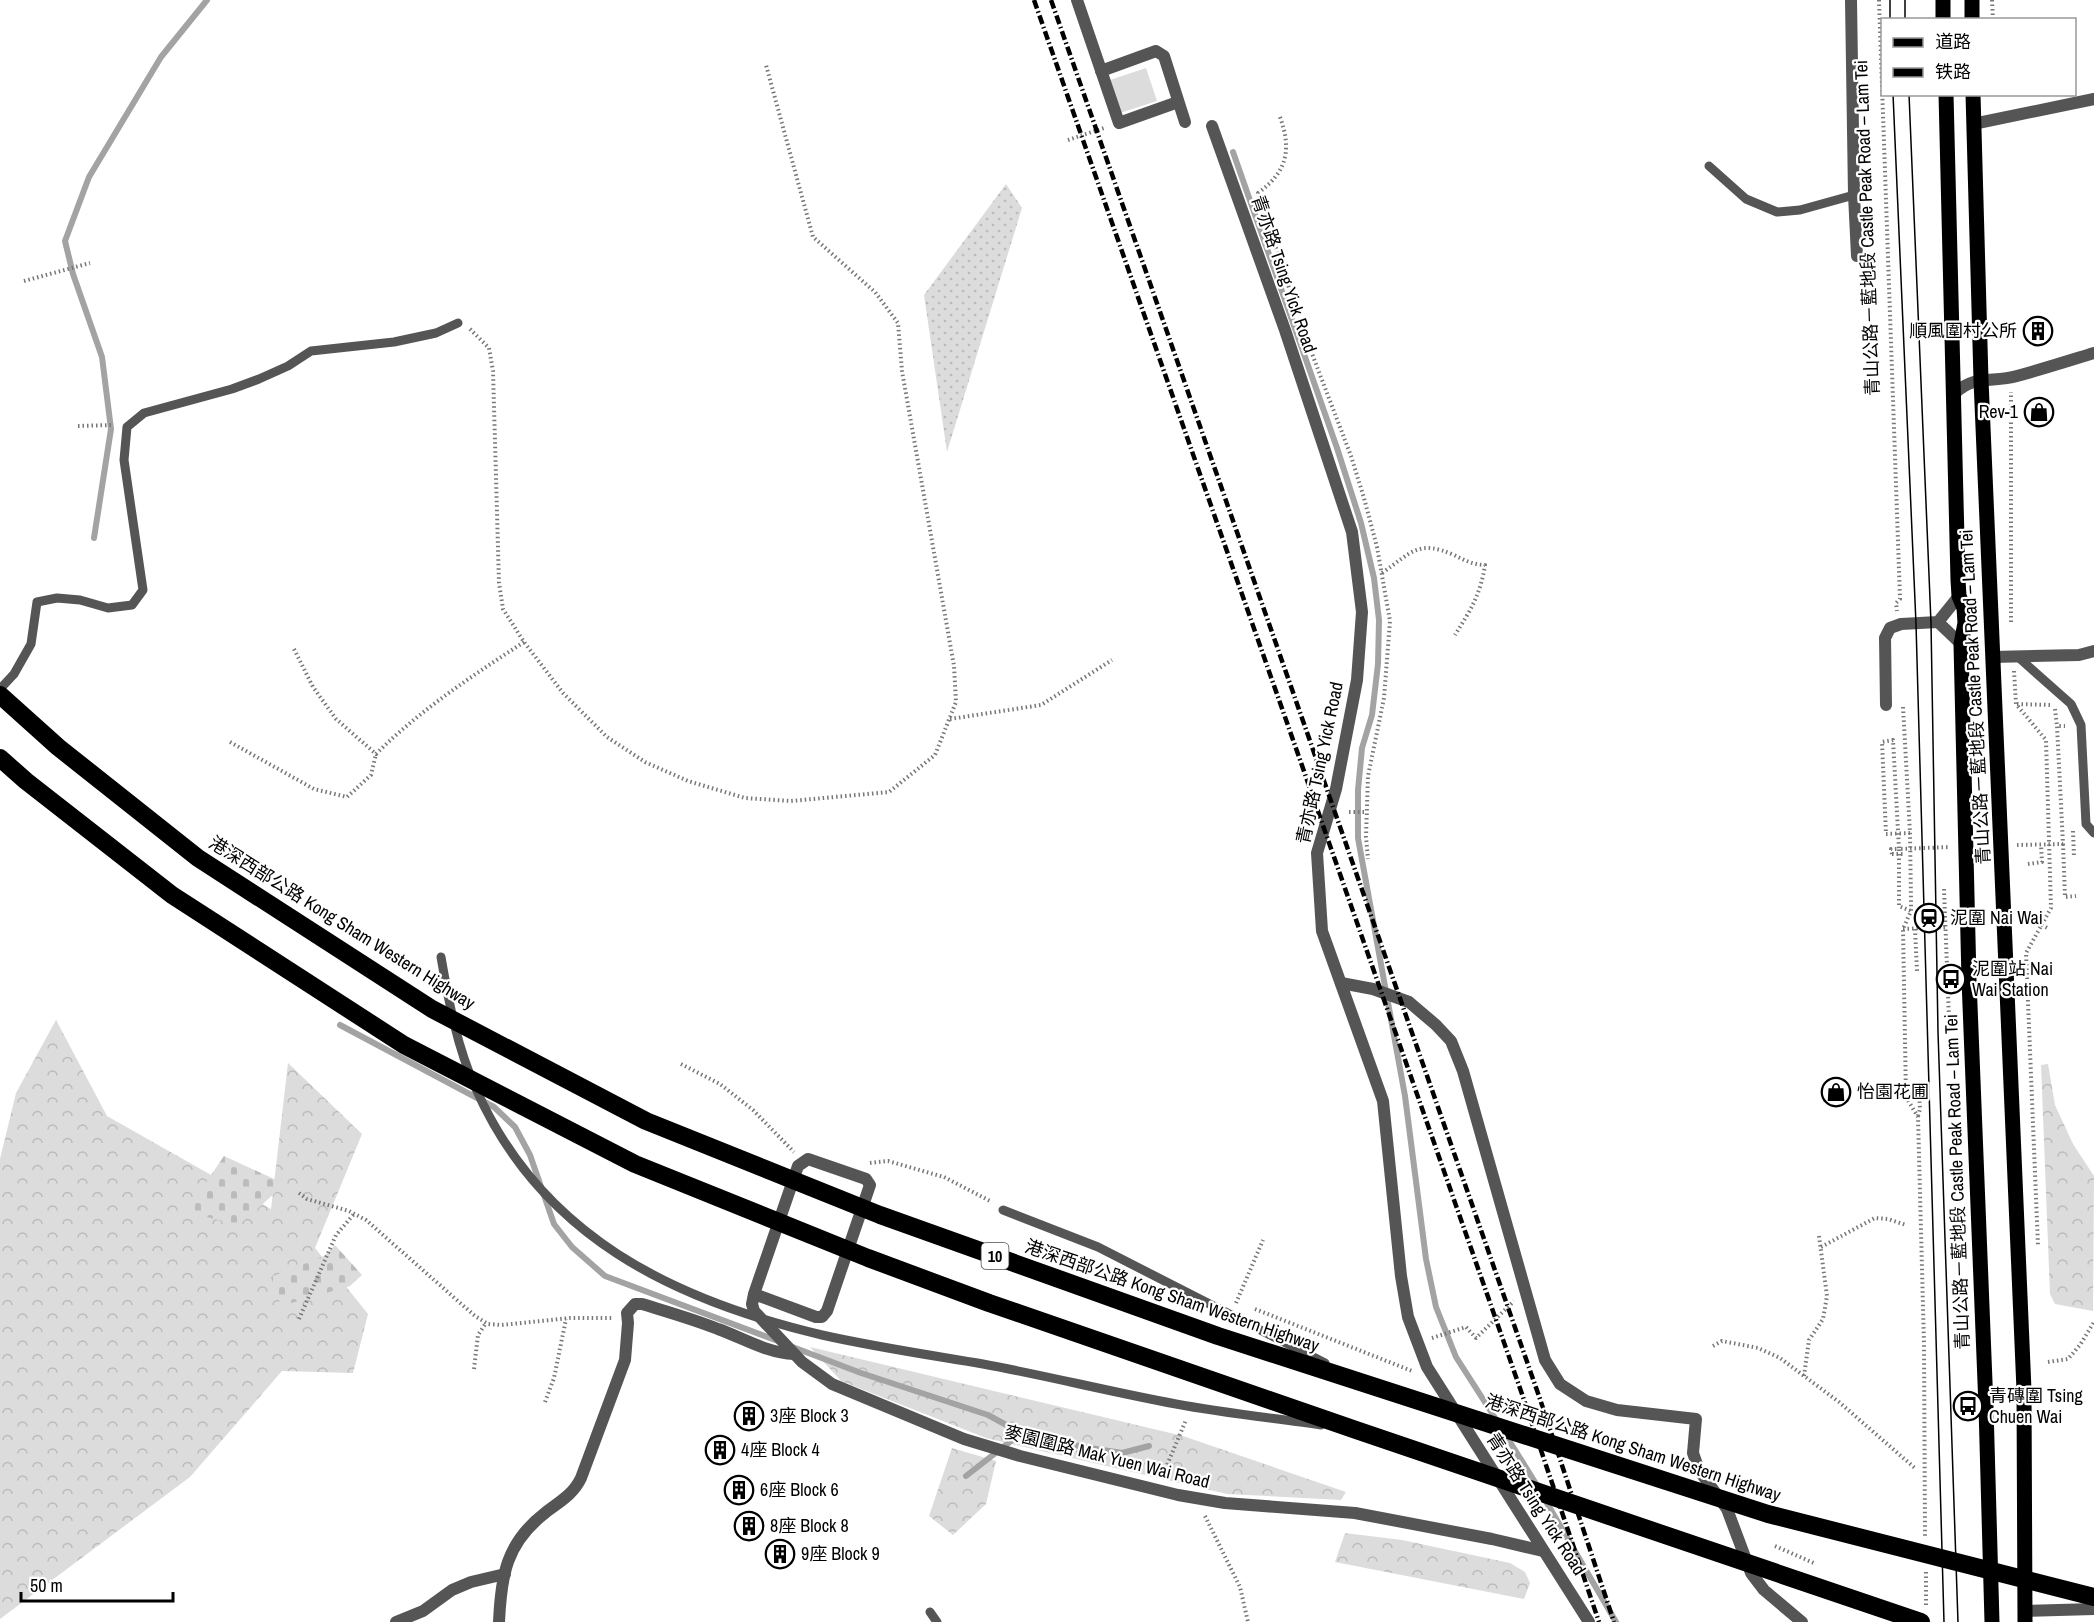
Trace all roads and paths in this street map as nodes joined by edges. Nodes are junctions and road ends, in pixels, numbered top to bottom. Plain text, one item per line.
1 (1077, 0) edge
2 (1851, 0) edge
3 (1879, 0) edge
4 (1943, 0) edge
5 (1972, 0) edge
6 (1992, 0) edge
7 (1943, 18) edge
8 (1972, 18) edge
9 (1993, 18) edge
10 (1881, 57) edge
11 (766, 65) dead end
12 (1101, 71) junction
13 (1882, 96) edge
14 (1946, 96) edge
15 (1973, 96) edge
16 (2094, 99) edge
17 (1178, 102) junction
18 (1280, 117) dead end
19 (1185, 122) dead end
20 (1119, 123) junction
21 (1973, 124) junction
22 (1212, 126) dead end
23 (1068, 140) dead end
24 (1709, 166) dead end
25 (1854, 195) junction
26 (1857, 256) dead end
27 (90, 263) dead end
28 (24, 281) dead end
29 (1294, 302) dead end
30 (458, 323) joint
31 (1305, 335) dead end
32 (2094, 353) edge
33 (1981, 380) junction
34 (2011, 387) dead end
35 (1955, 393) junction
36 (131, 424) junction
37 (78, 426) dead end
38 (1382, 573) junction
39 (1959, 596) junction
40 (1896, 603) dead end
41 (1938, 622) junction
42 (1455, 635) dead end
43 (524, 642) junction
44 (1961, 644) junction
45 (294, 649) dead end
46 (2094, 651) edge
47 (1993, 657) junction
48 (2016, 657) junction
49 (1112, 660) dead end
50 (0, 689) edge
51 (0, 695) edge
52 (1903, 701) dead end
53 (2060, 701) dead end
54 (2016, 704) junction
55 (1886, 705) dead end
56 (2055, 705) junction
57 (949, 719) junction
58 (2056, 726) dead end
59 (230, 742) dead end
60 (376, 754) junction
61 (0, 758) edge
62 (1350, 812) dead end
63 (1367, 812) junction
64 (1911, 833) junction
65 (2094, 833) edge
66 (1886, 834) dead end
67 (2063, 844) dead end
68 (2041, 845) dead end
69 (1904, 854) dead end
70 (1368, 859) dead end
71 (2028, 864) dead end
72 (1944, 889) dead end
73 (2076, 896) dead end
74 (1911, 911) junction
75 (2022, 914) dead end
76 (2042, 924) junction
77 (1945, 927) junction
78 (1903, 929) junction
79 (1916, 929) junction
80 (2049, 929) dead end
81 (441, 957) dead end
82 (1917, 971) dead end
83 (1341, 983) junction
84 (1949, 1019) dead end
85 (681, 1064) dead end
86 (1919, 1092) dead end
87 (1918, 1117) junction
88 (803, 1162) junction
89 (299, 1193) dead end
90 (1003, 1210) dead end
91 (354, 1214) junction
92 (1906, 1225) dead end
93 (1819, 1236) dead end
94 (1821, 1247) junction
95 (2038, 1247) dead end
96 (1525, 1290) junction
97 (754, 1294) junction
98 (628, 1318) junction
99 (299, 1319) dead end
100 (566, 1319) junction
101 (2094, 1322) edge
102 (486, 1323) junction
103 (1431, 1338) dead end
104 (1713, 1346) dead end
105 (794, 1354) junction
106 (2048, 1362) dead end
107 (474, 1369) dead end
108 (1804, 1376) junction
109 (1367, 1385) junction
110 (545, 1402) dead end
111 (1356, 1430) junction
112 (1916, 1469) dead end
113 (1200, 1513) dead end
114 (1925, 1541) dead end
115 (1543, 1551) junction
116 (1926, 1564) dead end
117 (505, 1574) junction
118 (2094, 1597) edge
119 (2094, 1609) edge
120 (930, 1612) dead end
121 (1923, 1616) edge
122 (2025, 1616) edge
123 (396, 1622) edge
124 (499, 1622) edge
125 (937, 1622) edge
126 (1248, 1622) edge
127 (1589, 1622) edge
128 (1802, 1622) edge
129 (1992, 1622) edge

1 - 12 street
2 - 25 street
3 - 10 path, 青山公路－藍地段 Castle Peak Road – Lam Tei
4 - 7 main road
5 - 8 main road
6 - 9 path
11 - 57 path
12 - 17 street
12 - 20 street
13 - 40 path, 青山公路－藍地段 Castle Peak Road – Lam Tei
14 - 35 main road, 青山公路－藍地段 Castle Peak Road – Lam Tei
15 - 21 main road, 青山公路－藍地段 Castle Peak Road – Lam Tei
16 - 21 street
17 - 19 street
17 - 20 street
18 - 29 path
20 - 23 path
21 - 33 main road, 青山公路－藍地段 Castle Peak Road – Lam Tei
22 - 83 street, 青亦路 Tsing Yick Road
24 - 25 lane
25 - 26 street
27 - 28 path
30 - 36 lane
30 - 43 path
31 - 38 path
32 - 33 street
33 - 35 street
33 - 47 main road, 青山公路－藍地段 Castle Peak Road – Lam Tei
34 - 48 path
35 - 39 main road, 青山公路－藍地段 Castle Peak Road – Lam Tei
36 - 37 path
36 - 50 lane
38 - 42 path
38 - 63 path
39 - 41 street
39 - 44 main road, 青山公路－藍地段 Castle Peak Road – Lam Tei
41 - 44 street
41 - 55 street
43 - 57 path
43 - 60 path
44 - 129 main road, 青山公路－藍地段 Castle Peak Road – Lam Tei
45 - 60 path
46 - 48 street
47 - 48 street
47 - 122 main road, 青山公路－藍地段 Castle Peak Road – Lam Tei
48 - 54 path
48 - 65 lane
49 - 57 path
51 - 109 highway, 港深西部公路 Kong Sham Western Highway / 10
52 - 64 path, 青山公路－藍地段 Castle Peak Road – Lam Tei
53 - 56 path
54 - 56 path
54 - 76 path
56 - 58 path
59 - 60 path
61 - 111 highway
62 - 63 path
63 - 70 path
64 - 66 path
64 - 74 path, 青山公路－藍地段 Castle Peak Road – Lam Tei
67 - 73 path
68 - 71 path
69 - 74 path
72 - 77 path
74 - 78 path, 青山公路－藍地段 Castle Peak Road – Lam Tei
75 - 76 path
76 - 80 path
76 - 95 path
77 - 79 path
77 - 84 path
78 - 79 path
78 - 87 path, 青山公路－藍地段 Castle Peak Road – Lam Tei
79 - 82 path
81 - 111 lane
83 - 96 street
83 - 115 street, 青亦路 Tsing Yick Road
85 - 88 path
86 - 87 path
87 - 114 path, 青山公路－藍地段 Castle Peak Road – Lam Tei
88 - 97 street
88 - 97 street
89 - 91 path
90 - 109 lane
91 - 99 path
91 - 102 path
92 - 94 path
93 - 94 path
94 - 108 path
96 - 103 path
96 - 128 street
97 - 105 street, 麥園圍路 Mak Yuen Wai Road
98 - 100 path
98 - 105 street
98 - 117 street
100 - 102 path
100 - 110 path
101 - 106 path
102 - 107 path
104 - 108 path
105 - 115 street, 麥園圍路 Mak Yuen Wai Road
108 - 112 path
109 - 118 highway, 港深西部公路 Kong Sham Western Highway / 10
111 - 121 highway
113 - 126 path
115 - 127 street, 青亦路 Tsing Yick Road
116 - 121 path
117 - 123 street
117 - 124 street
119 - 122 street
120 - 125 lane

